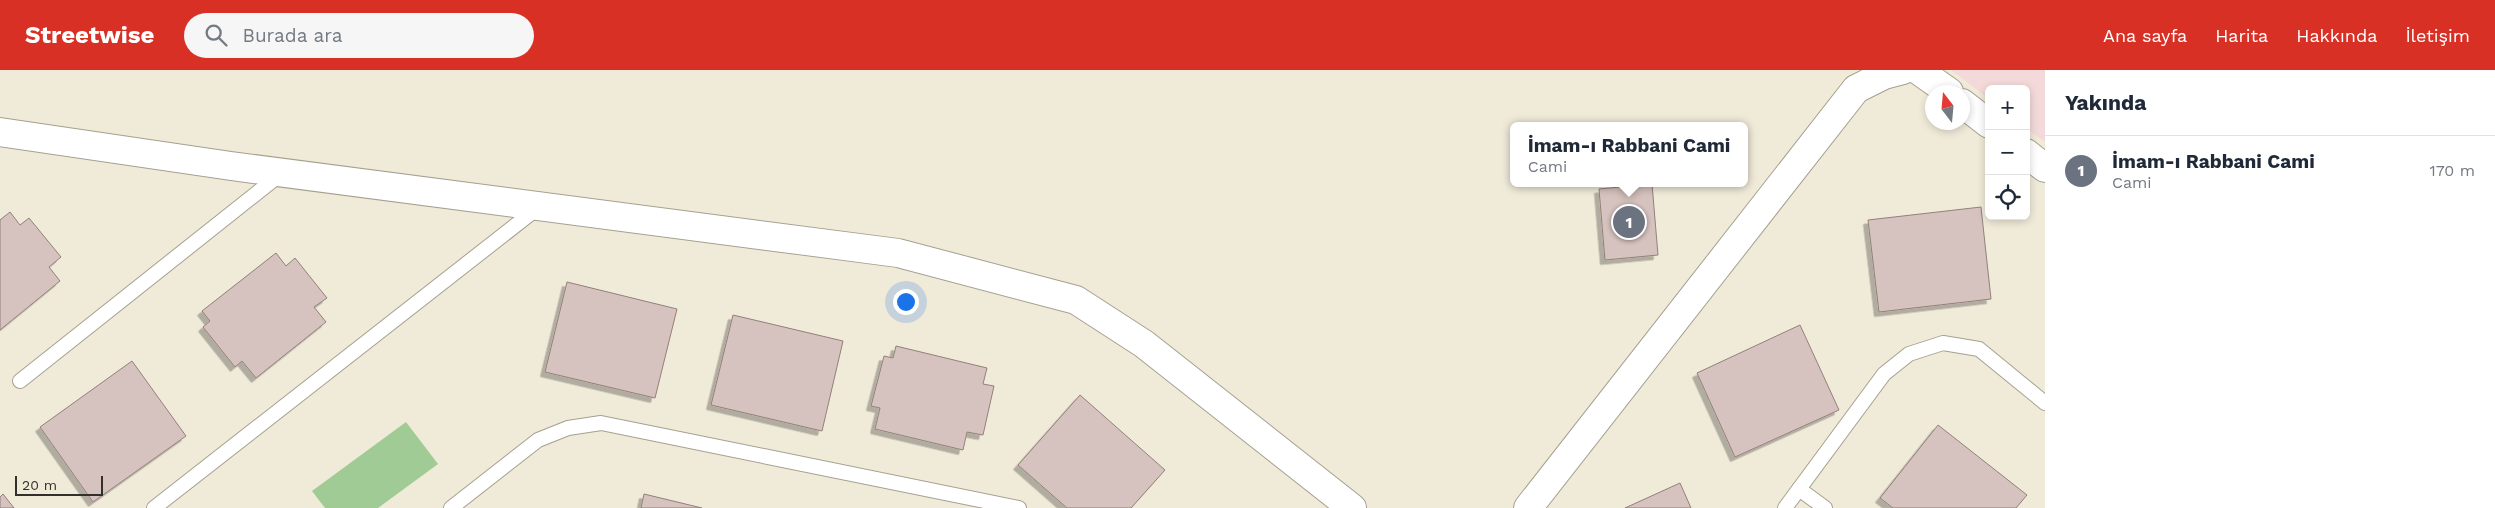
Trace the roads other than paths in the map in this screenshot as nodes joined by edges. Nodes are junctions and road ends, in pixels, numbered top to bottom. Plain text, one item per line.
1 (1919, 74) edge
2 (1970, 109) edge
3 (1985, 121) edge
4 (0, 132) edge
5 (2030, 156) edge
6 (2045, 168) edge
7 (282, 173) junction
8 (540, 206) junction
9 (20, 381) dead end
10 (2045, 403) edge
11 (1799, 489) junction
12 (154, 508) edge
13 (451, 508) edge
14 (1019, 508) edge
15 (1352, 508) edge
16 (1528, 508) edge
17 (1784, 508) edge
18 (1825, 508) edge

1 - 16 street
2 - 3 street
4 - 7 street
5 - 6 street
7 - 8 street
7 - 9 lane
8 - 12 lane
8 - 15 street
10 - 11 lane
11 - 17 lane
11 - 18 lane
13 - 14 lane

